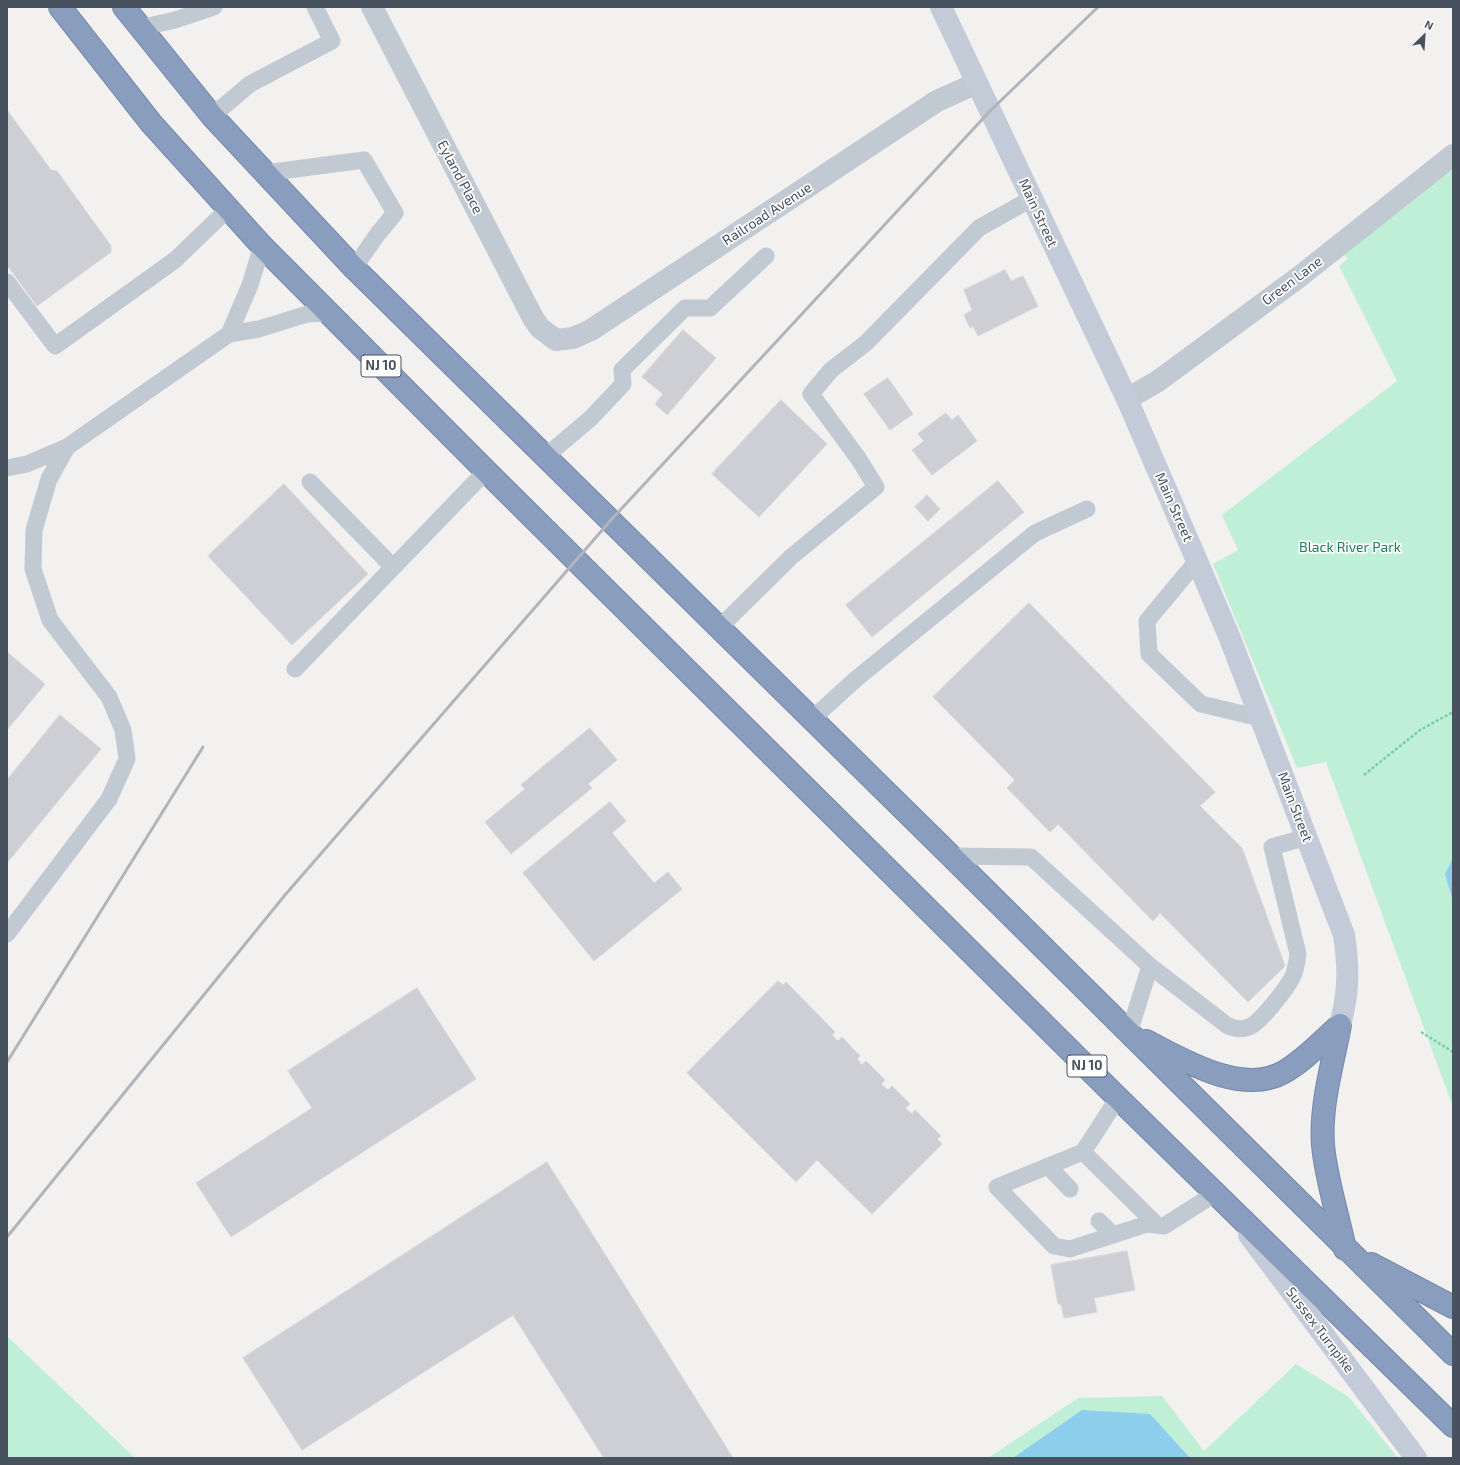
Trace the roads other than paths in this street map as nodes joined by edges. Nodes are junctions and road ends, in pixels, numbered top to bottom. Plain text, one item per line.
1 (60, 7) edge
2 (124, 7) edge
3 (214, 7) edge
4 (315, 7) edge
5 (372, 7) edge
6 (941, 7) edge
7 (139, 28) junction
8 (977, 83) junction
9 (212, 116) junction
10 (1453, 155) edge
11 (265, 174) junction
12 (1031, 199) junction
13 (228, 209) junction
14 (262, 246) junction
15 (766, 256) dead end
16 (354, 268) junction
17 (7, 282) edge
18 (328, 313) junction
19 (229, 334) junction
20 (556, 340) joint
21 (1127, 400) junction
22 (67, 447) junction
23 (546, 456) junction
24 (7, 468) edge
25 (486, 471) junction
26 (310, 482) dead end
27 (1087, 509) dead end
28 (1197, 561) junction
29 (393, 568) junction
30 (720, 627) junction
31 (295, 669) dead end
32 (1260, 718) junction
33 (812, 719) junction
34 (1307, 837) junction
35 (951, 856) junction
36 (7, 934) edge
37 (1150, 966) junction
38 (1340, 1024) junction
39 (1129, 1033) junction
40 (1118, 1098) junction
41 (1083, 1152) junction
42 (1048, 1166) junction
43 (1070, 1189) dead end
44 (1220, 1197) junction
45 (1099, 1221) dead end
46 (1157, 1225) junction
47 (1113, 1235) junction
48 (1347, 1250) junction
49 (1453, 1307) edge
50 (1453, 1354) edge
51 (1453, 1426) edge
52 (1416, 1458) edge

1 - 13 highway, NJ 10
2 - 7 highway
3 - 7 lane
4 - 9 lane
5 - 20 street, Eyland Place
6 - 8 street, Main Street
7 - 9 highway
8 - 12 street, Main Street
8 - 20 street, Railroad Avenue
9 - 11 highway
10 - 21 street, Green Lane
11 - 16 highway
11 - 16 lane
12 - 21 street, Main Street
12 - 30 lane
13 - 14 highway, NJ 10
13 - 17 lane
14 - 18 highway, NJ 10
14 - 19 lane
15 - 23 lane
16 - 23 highway
18 - 19 lane
18 - 25 highway, NJ 10
19 - 22 lane
21 - 28 street, Main Street
22 - 24 lane
22 - 36 lane
23 - 30 highway
25 - 29 lane
25 - 40 highway, NJ 10
26 - 29 lane
27 - 33 lane
28 - 32 street, Main Street
28 - 32 lane
29 - 31 lane
30 - 33 highway
32 - 34 street, Main Street
33 - 35 highway
34 - 37 lane
34 - 38 street, Main Street
35 - 37 lane
35 - 39 highway
37 - 39 lane
38 - 39 highway
38 - 48 highway
39 - 48 highway
40 - 41 lane
40 - 44 highway, NJ 10
41 - 42 lane
41 - 46 lane
42 - 43 lane
42 - 47 lane
44 - 46 lane
44 - 51 highway, NJ 10
44 - 52 street, Sussex Turnpike
45 - 47 lane
46 - 47 lane
48 - 49 highway
48 - 50 highway

